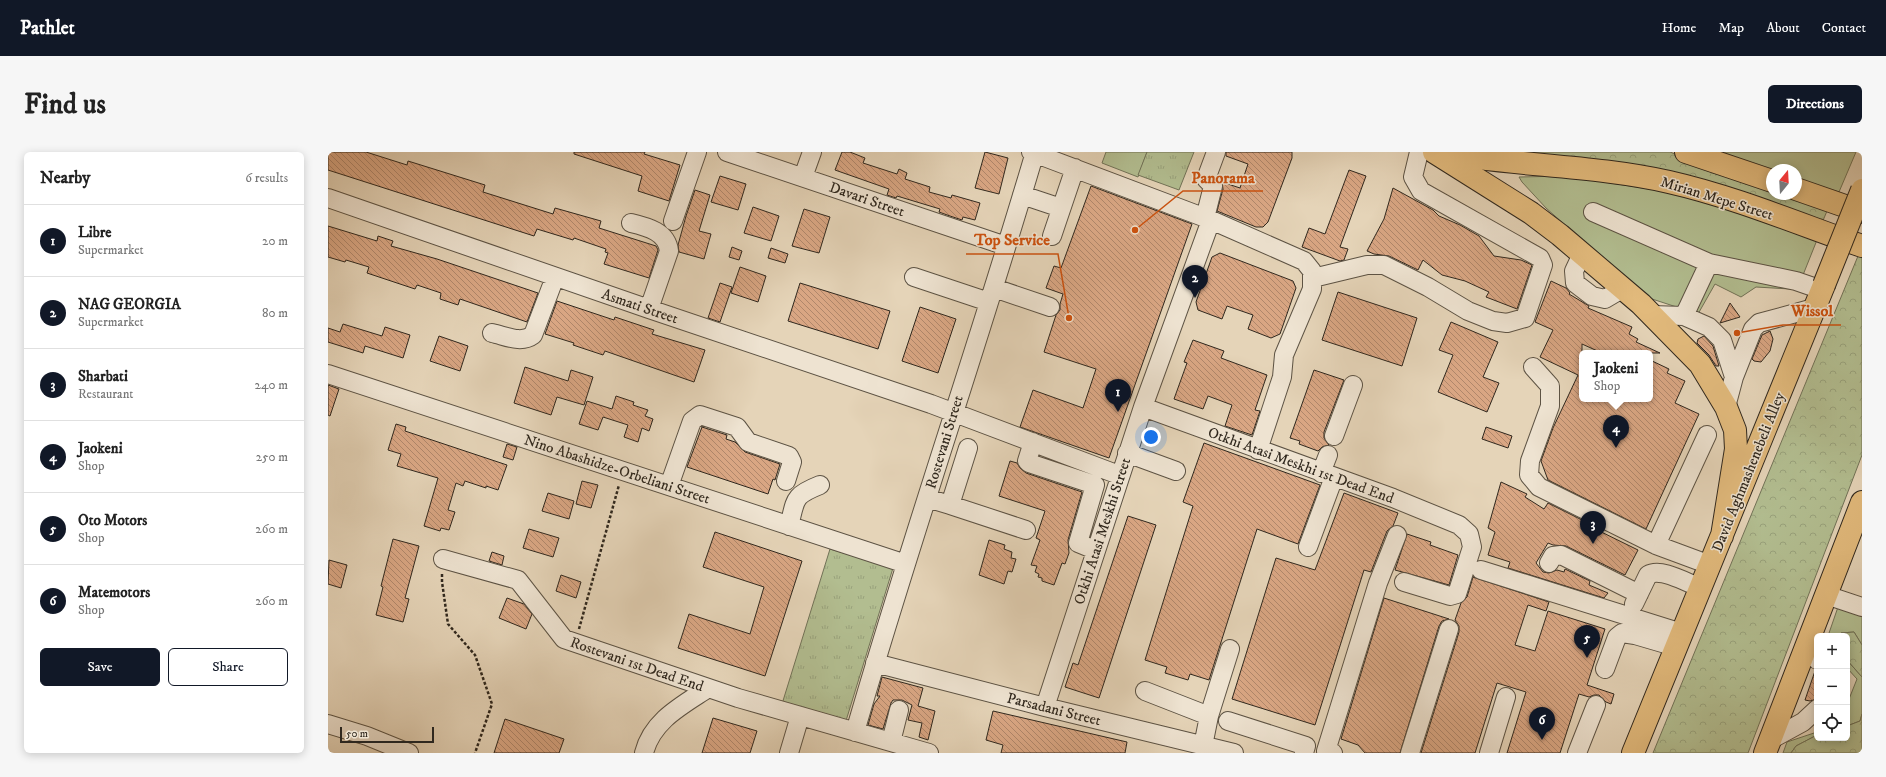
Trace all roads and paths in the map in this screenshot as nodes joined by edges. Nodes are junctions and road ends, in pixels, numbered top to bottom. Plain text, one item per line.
1 (697, 152) edge
2 (727, 152) edge
3 (812, 152) edge
4 (1034, 152) edge
5 (1216, 152) edge
6 (1419, 152) edge
7 (1434, 152) edge
8 (1438, 152) edge
9 (1686, 152) edge
10 (1068, 161) edge
11 (803, 178) junction
12 (1766, 179) edge
13 (1862, 190) edge
14 (1802, 191) edge
15 (1022, 195) junction
16 (328, 198) edge
17 (1061, 208) junction
18 (1594, 212) dead end
19 (1862, 212) edge
20 (1208, 219) junction
21 (673, 221) dead end
22 (631, 223) dead end
23 (1052, 236) dead end
24 (1006, 246) junction
25 (1862, 246) edge
26 (1709, 263) junction
27 (555, 277) junction
28 (914, 277) dead end
29 (1313, 278) junction
30 (991, 295) junction
31 (1820, 295) junction
32 (1050, 306) dead end
33 (649, 309) junction
34 (1651, 315) junction
35 (1684, 316) junction
36 (492, 333) dead end
37 (1533, 367) dead end
38 (328, 374) edge
39 (1734, 377) junction
40 (1353, 385) dead end
41 (1143, 407) junction
42 (1726, 407) junction
43 (953, 412) junction
44 (1706, 435) dead end
45 (1334, 436) dead end
46 (1033, 442) junction
47 (968, 448) dead end
48 (1258, 450) junction
49 (1127, 453) junction
50 (1328, 455) dead end
51 (623, 471) junction
52 (1176, 471) dead end
53 (1120, 475) junction
54 (1336, 475) junction
55 (786, 481) dead end
56 (669, 486) junction
57 (820, 486) dead end
58 (927, 498) junction
59 (1862, 502) edge
60 (950, 505) junction
61 (788, 526) junction
62 (1026, 530) dead end
63 (1862, 533) edge
64 (1397, 535) dead end
65 (1722, 536) junction
66 (1656, 545) junction
67 (1308, 547) dead end
68 (1095, 550) junction
69 (443, 559) joint
70 (1549, 563) dead end
71 (906, 564) junction
72 (1710, 565) junction
73 (1481, 570) dead end
74 (1404, 582) dead end
75 (1830, 586) junction
76 (1701, 588) junction
77 (1639, 594) junction
78 (1862, 607) edge
79 (1629, 616) junction
80 (1449, 629) dead end
81 (1679, 640) junction
82 (576, 642) junction
83 (1230, 649) dead end
84 (1812, 653) edge
85 (875, 663) junction
86 (1605, 669) dead end
87 (707, 688) junction
88 (1145, 691) dead end
89 (1506, 697) dead end
90 (1596, 705) dead end
91 (1045, 707) junction
92 (899, 710) dead end
93 (1814, 712) edge
94 (800, 716) junction
95 (1209, 716) junction
96 (1228, 721) dead end
97 (328, 724) edge
98 (855, 732) junction
99 (891, 742) junction
100 (1203, 746) junction
101 (1768, 746) edge
102 (1580, 752) edge
103 (409, 753) edge
104 (475, 753) edge
105 (644, 753) edge
106 (789, 753) edge
107 (929, 753) edge
108 (1234, 753) edge
109 (1304, 753) edge
110 (1333, 753) edge
111 (1410, 753) edge
112 (1489, 753) edge
113 (1633, 753) edge

1 - 21 street
2 - 11 street, Davari Street
3 - 11 street
4 - 10 street
4 - 15 street, Rostevani Street
5 - 20 street, Otkhi Atasi Meskhi Street
6 - 29 street
7 - 34 main road
8 - 25 main road, Mirian Mepe Street
9 - 12 main road
10 - 17 street
10 - 20 street
11 - 24 street, Davari Street
13 - 31 main road, David Aghmashenebeli Alley, bridge
14 - 19 main road
15 - 17 street
15 - 24 street, Rostevani Street
16 - 27 street, Asmati Street
17 - 23 street
18 - 26 street
20 - 29 street
20 - 41 street, Otkhi Atasi Meskhi Street
22 - 33 street
24 - 30 street, Rostevani Street
26 - 31 street
26 - 35 street
27 - 33 street, Asmati Street
27 - 36 street
28 - 30 street
29 - 48 street
30 - 32 street
30 - 43 street, Rostevani Street
31 - 39 street
31 - 65 main road, David Aghmashenebeli Alley
33 - 43 street, Asmati Street
34 - 35 street
34 - 42 main road
35 - 39 street
37 - 66 street
38 - 51 street, Nino Abashidze-Orbeliani Street
39 - 42 street
40 - 45 street
41 - 48 street, Otkhi Atasi Meskhi 1st Dead End
41 - 49 street, Otkhi Atasi Meskhi Street
42 - 65 main road
43 - 46 street, Asmati Street
43 - 58 street, Rostevani Street
44 - 66 street
46 - 53 street, Asmati Street
46 - 68 street
47 - 60 street
48 - 54 street, Otkhi Atasi Meskhi 1st Dead End
49 - 52 street
49 - 53 street, Otkhi Atasi Meskhi Street
50 - 54 street
51 - 56 street, Nino Abashidze-Orbeliani Street
51 - 82 path
53 - 68 street, Otkhi Atasi Meskhi Street
54 - 67 street
54 - 74 street, Otkhi Atasi Meskhi 1st Dead End
55 - 56 street
56 - 61 street, Nino Abashidze-Orbeliani Street
57 - 61 street
58 - 60 street
58 - 71 street, Rostevani Street
59 - 75 main road
60 - 62 street
61 - 71 street, Nino Abashidze-Orbeliani Street
63 - 75 main road
64 - 110 street
65 - 72 main road, David Aghmashenebeli Alley
66 - 72 street
68 - 91 street, Otkhi Atasi Meskhi Street
69 - 82 street, Rostevani 1st Dead End
69 - 104 path
70 - 77 street
71 - 85 street, Rostevani Street
72 - 76 main road, David Aghmashenebeli Alley
73 - 79 street
75 - 78 street
75 - 84 main road
76 - 77 street
76 - 81 main road, David Aghmashenebeli Alley
77 - 79 street
79 - 81 street
80 - 111 street
81 - 86 street
81 - 113 main road, David Aghmashenebeli Alley
82 - 87 street, Rostevani 1st Dead End
83 - 95 street
84 - 101 main road
85 - 91 street, Parsadani Street
85 - 98 street, Rostevani Street
87 - 94 street, Rostevani 1st Dead End
87 - 105 street
88 - 95 street
89 - 112 street
90 - 102 street
91 - 100 street, Parsadani Street
92 - 99 street
93 - 101 street
94 - 98 street, Rostevani 1st Dead End
94 - 106 street
95 - 100 street
96 - 109 street
97 - 103 street
98 - 99 street, Rostevani 1st Dead End
99 - 107 street, Rostevani 1st Dead End
100 - 108 street, Parsadani Street

